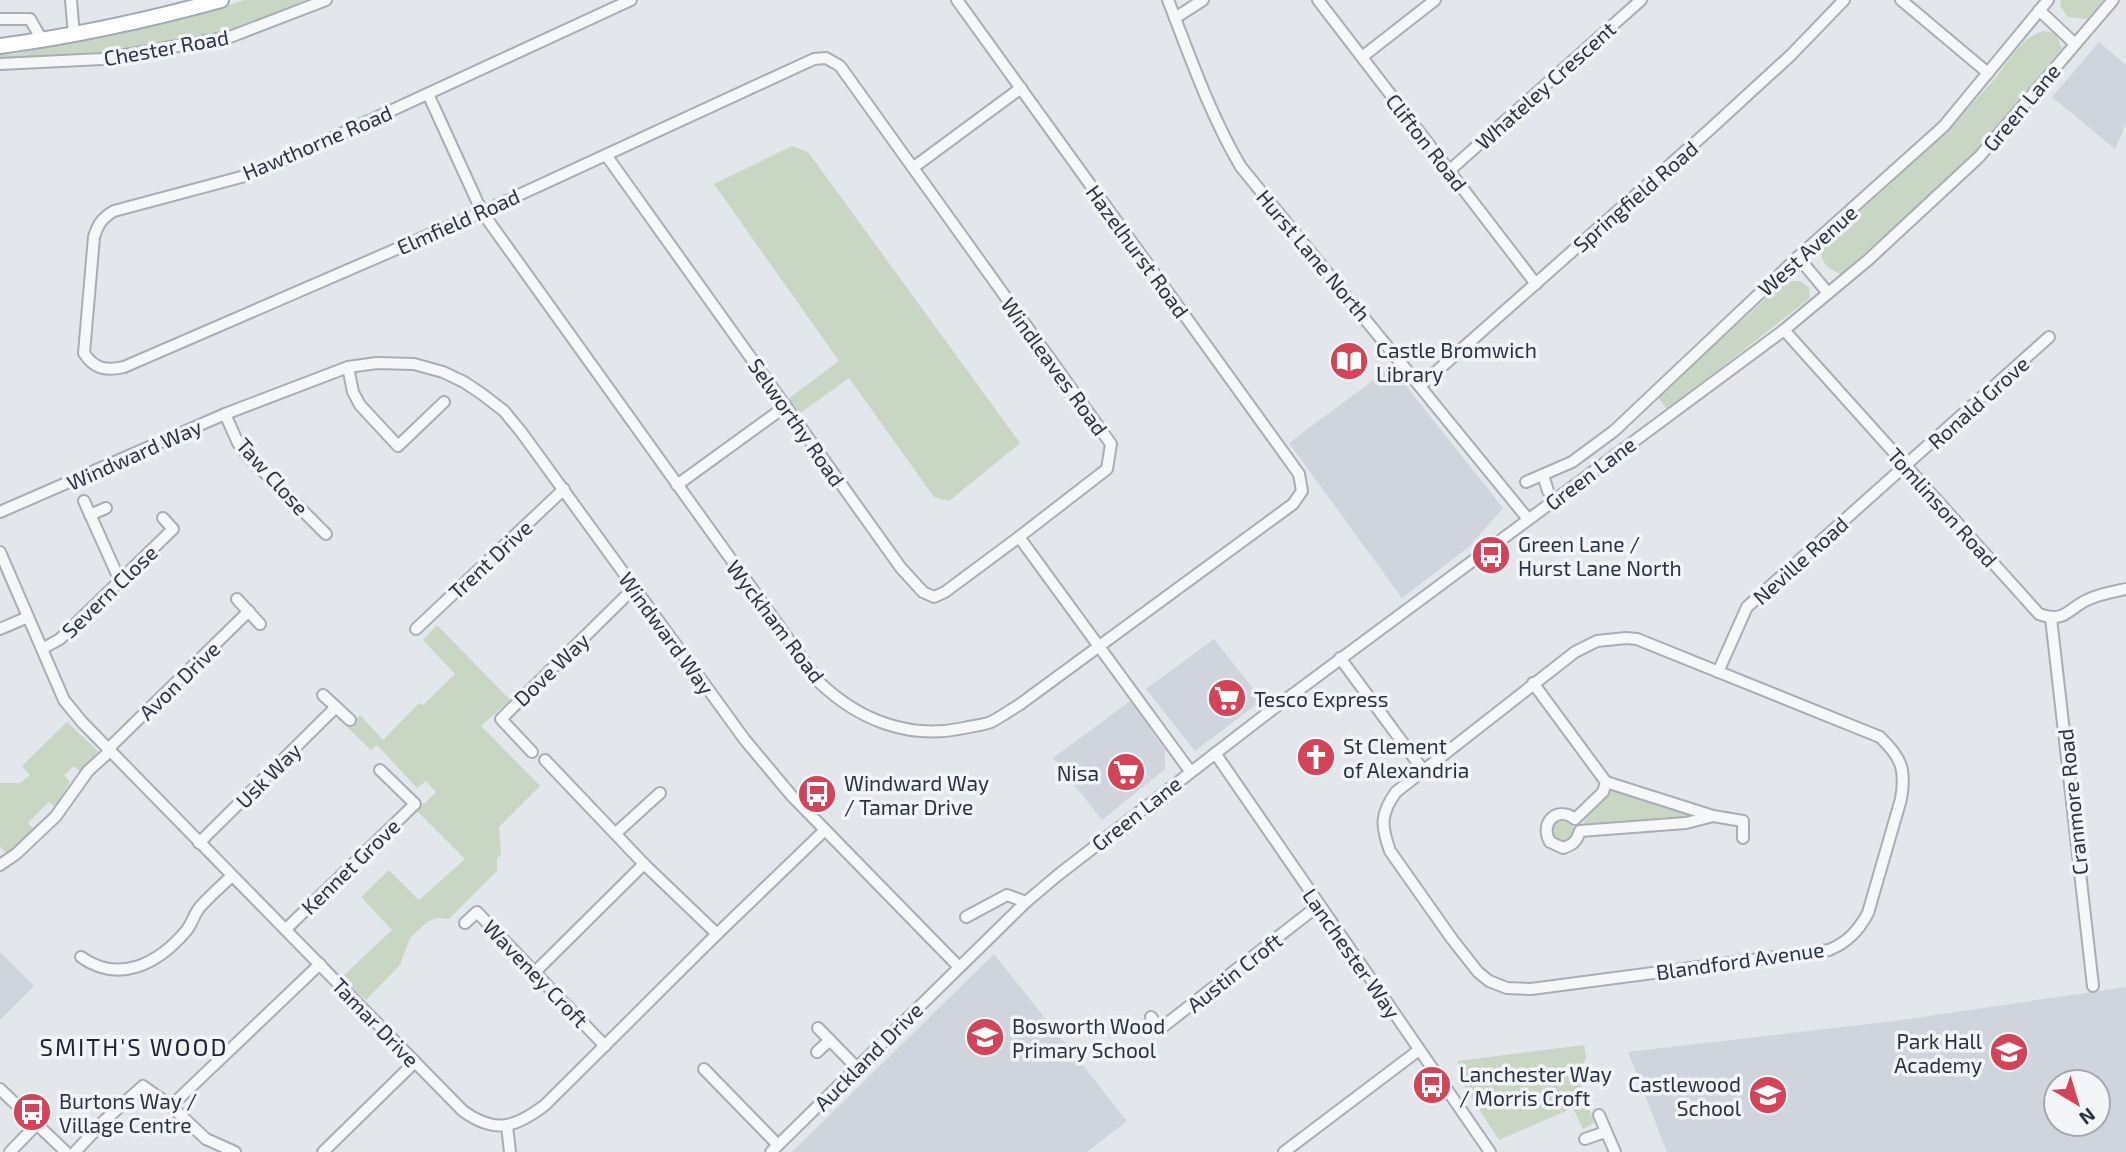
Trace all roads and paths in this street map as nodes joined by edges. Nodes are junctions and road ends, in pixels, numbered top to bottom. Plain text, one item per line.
1 (71, 0) edge
2 (221, 0) edge
3 (326, 0) edge
4 (631, 0) edge
5 (957, 0) edge
6 (1168, 0) edge
7 (1203, 0) edge
8 (1318, 0) edge
9 (1435, 0) edge
10 (1641, 0) edge
11 (1844, 0) edge
12 (1900, 0) edge
13 (2048, 0) edge
14 (2113, 0) edge
15 (2039, 10) junction
16 (1175, 18) junction
17 (0, 19) edge
18 (74, 36) junction
19 (42, 40) junction
20 (2075, 44) junction
21 (0, 46) edge
22 (1363, 57) junction
23 (814, 59) joint
24 (0, 64) edge
25 (1988, 73) junction
26 (1021, 88) junction
27 (428, 94) junction
28 (606, 155) junction
29 (914, 167) junction
30 (1450, 170) junction
31 (482, 212) junction
32 (1798, 257) junction
33 (1536, 284) junction
34 (1828, 293) junction
35 (1784, 330) junction
36 (2049, 337) dead end
37 (97, 367) joint
38 (348, 367) junction
39 (1420, 386) junction
40 (444, 402) dead end
41 (786, 405) junction
42 (225, 414) junction
43 (1907, 466) junction
44 (1543, 475) junction
45 (1525, 482) dead end
46 (677, 485) junction
47 (564, 489) junction
48 (1548, 491) dead end
49 (84, 501) dead end
50 (1293, 504) joint
51 (106, 508) dead end
52 (0, 512) edge
53 (90, 515) junction
54 (163, 518) dead end
55 (1528, 519) junction
56 (326, 534) dead end
57 (1019, 537) junction
58 (0, 552) edge
59 (120, 581) junction
60 (634, 588) junction
61 (2126, 589) edge
62 (237, 599) dead end
63 (249, 611) junction
64 (28, 617) junction
65 (2051, 618) junction
66 (260, 624) dead end
67 (0, 629) edge
68 (416, 629) dead end
69 (1098, 648) junction
70 (43, 649) junction
71 (1340, 658) junction
72 (1718, 672) junction
73 (1533, 683) junction
74 (323, 695) dead end
75 (336, 707) junction
76 (350, 720) dead end
77 (109, 750) junction
78 (532, 752) dead end
79 (1214, 753) junction
80 (545, 760) dead end
81 (380, 770) dead end
82 (1190, 771) junction
83 (1423, 771) junction
84 (1606, 782) junction
85 (660, 793) dead end
86 (1713, 816) junction
87 (1574, 819) junction
88 (825, 830) junction
89 (1580, 831) junction
90 (616, 833) junction
91 (1743, 838) dead end
92 (199, 843) junction
93 (644, 864) junction
94 (0, 865) edge
95 (232, 876) junction
96 (1026, 902) junction
97 (1319, 905) junction
98 (966, 917) dead end
99 (465, 923) dead end
100 (286, 929) junction
101 (716, 934) junction
102 (81, 957) dead end
103 (320, 964) junction
104 (959, 967) junction
105 (536, 972) junction
106 (2092, 986) dead end
107 (1151, 1017) dead end
108 (818, 1028) dead end
109 (830, 1040) junction
110 (605, 1046) junction
111 (1419, 1050) junction
112 (817, 1052) dead end
113 (415, 1062) junction
114 (856, 1067) junction
115 (704, 1069) dead end
116 (0, 1089) edge
117 (171, 1106) junction
118 (1599, 1115) dead end
119 (36, 1125) junction
120 (507, 1126) junction
121 (1605, 1132) junction
122 (1585, 1139) dead end
123 (774, 1149) edge
124 (10, 1152) edge
125 (66, 1152) edge
126 (75, 1152) edge
127 (235, 1152) edge
128 (323, 1152) edge
129 (510, 1152) edge
130 (1284, 1152) edge
131 (1490, 1152) edge
132 (1615, 1152) edge

1 - 18 street
2 - 18 main road, Chester Road
3 - 24 street, Chester Road
4 - 27 street, Hawthorne Road
5 - 26 street, Hazelhurst Road
6 - 16 street, Hurst Lane North
7 - 16 street
8 - 22 street, Clifton Road
9 - 22 street
10 - 30 street, Whateley Crescent
11 - 33 street, Springfield Road
12 - 25 street
13 - 15 street, West Avenue
14 - 20 street, Green Lane
15 - 20 street
15 - 25 street, West Avenue
16 - 39 street, Hurst Lane North
17 - 19 street
18 - 19 main road, Chester Road
19 - 21 main road, Chester Road
20 - 34 street, Green Lane
22 - 30 street, Clifton Road
23 - 28 street, Elmfield Road
23 - 29 street, Windleaves Road
25 - 32 street, West Avenue
26 - 29 street
26 - 50 street, Hazelhurst Road
27 - 31 street, Wyckham Road
27 - 37 street, Hawthorne Road
28 - 31 street, Elmfield Road
28 - 41 street, Selworthy Road
29 - 57 street, Windleaves Road
30 - 33 street, Clifton Road
31 - 37 street, Elmfield Road
31 - 46 street, Wyckham Road
32 - 34 street
32 - 44 street, West Avenue
33 - 39 street, Springfield Road
34 - 35 street, Green Lane
35 - 43 street, Tomlinson Road
35 - 55 street, Green Lane
36 - 43 street, Ronald Grove
38 - 40 street
38 - 42 street, Windward Way
38 - 47 street, Windward Way
39 - 55 street, Hurst Lane North
41 - 46 street
41 - 57 street, Selworthy Road
42 - 52 street, Windward Way
42 - 56 street, Taw Close
43 - 65 street, Tomlinson Road
43 - 72 street, Neville Road
44 - 45 street, West Avenue
44 - 48 street
46 - 69 street, Wyckham Road
47 - 60 street, Windward Way
47 - 68 street, Trent Drive
49 - 53 street
50 - 69 street, Wyckham Road
51 - 53 street
53 - 59 street
54 - 59 street, Severn Close
55 - 71 street, Green Lane
57 - 69 street
58 - 64 street, Tamar Drive
59 - 70 street, Severn Close
60 - 78 street, Dove Way
60 - 88 street, Windward Way
61 - 65 street
62 - 63 street
63 - 66 street
63 - 77 street, Avon Drive
64 - 67 street
64 - 70 street, Tamar Drive
65 - 106 street, Cranmore Road
69 - 82 street
70 - 77 street, Tamar Drive
71 - 79 street, Green Lane
71 - 83 street
72 - 73 street, Blandford Avenue
72 - 83 street, Blandford Avenue
73 - 83 street, Blandford Avenue
73 - 84 street
74 - 75 street
75 - 76 street
75 - 92 street, Usk Way
77 - 92 street, Tamar Drive
77 - 94 street, Avon Drive
79 - 82 street, Green Lane
79 - 97 street, Lanchester Way
80 - 90 street
81 - 100 street, Kennet Grove
82 - 96 street, Green Lane
84 - 86 street
84 - 87 street
85 - 90 street
86 - 89 street
86 - 91 street
87 - 89 street
87 - 89 street
88 - 101 street
88 - 104 street, Windward Way
90 - 93 street
92 - 95 street, Tamar Drive
93 - 101 street
93 - 105 street
95 - 100 street, Tamar Drive
95 - 102 street
96 - 98 street
96 - 104 street, Green Lane
97 - 107 street, Austin Croft
97 - 111 street, Lanchester Way
99 - 105 street, Waveney Croft
100 - 103 street, Tamar Drive
101 - 110 street
103 - 113 street, Tamar Drive
103 - 117 street
104 - 114 street, Auckland Drive
105 - 110 street, Waveney Croft
108 - 109 street
109 - 112 street
109 - 114 street
110 - 120 street
111 - 130 street
111 - 131 street, Lanchester Way
113 - 120 street, Tamar Drive
113 - 128 street
114 - 123 street, Auckland Drive
115 - 123 street, Auckland Drive
116 - 119 street
117 - 126 street
117 - 127 street
118 - 121 street
119 - 124 street
119 - 125 street
120 - 129 street
121 - 122 street
121 - 132 street

